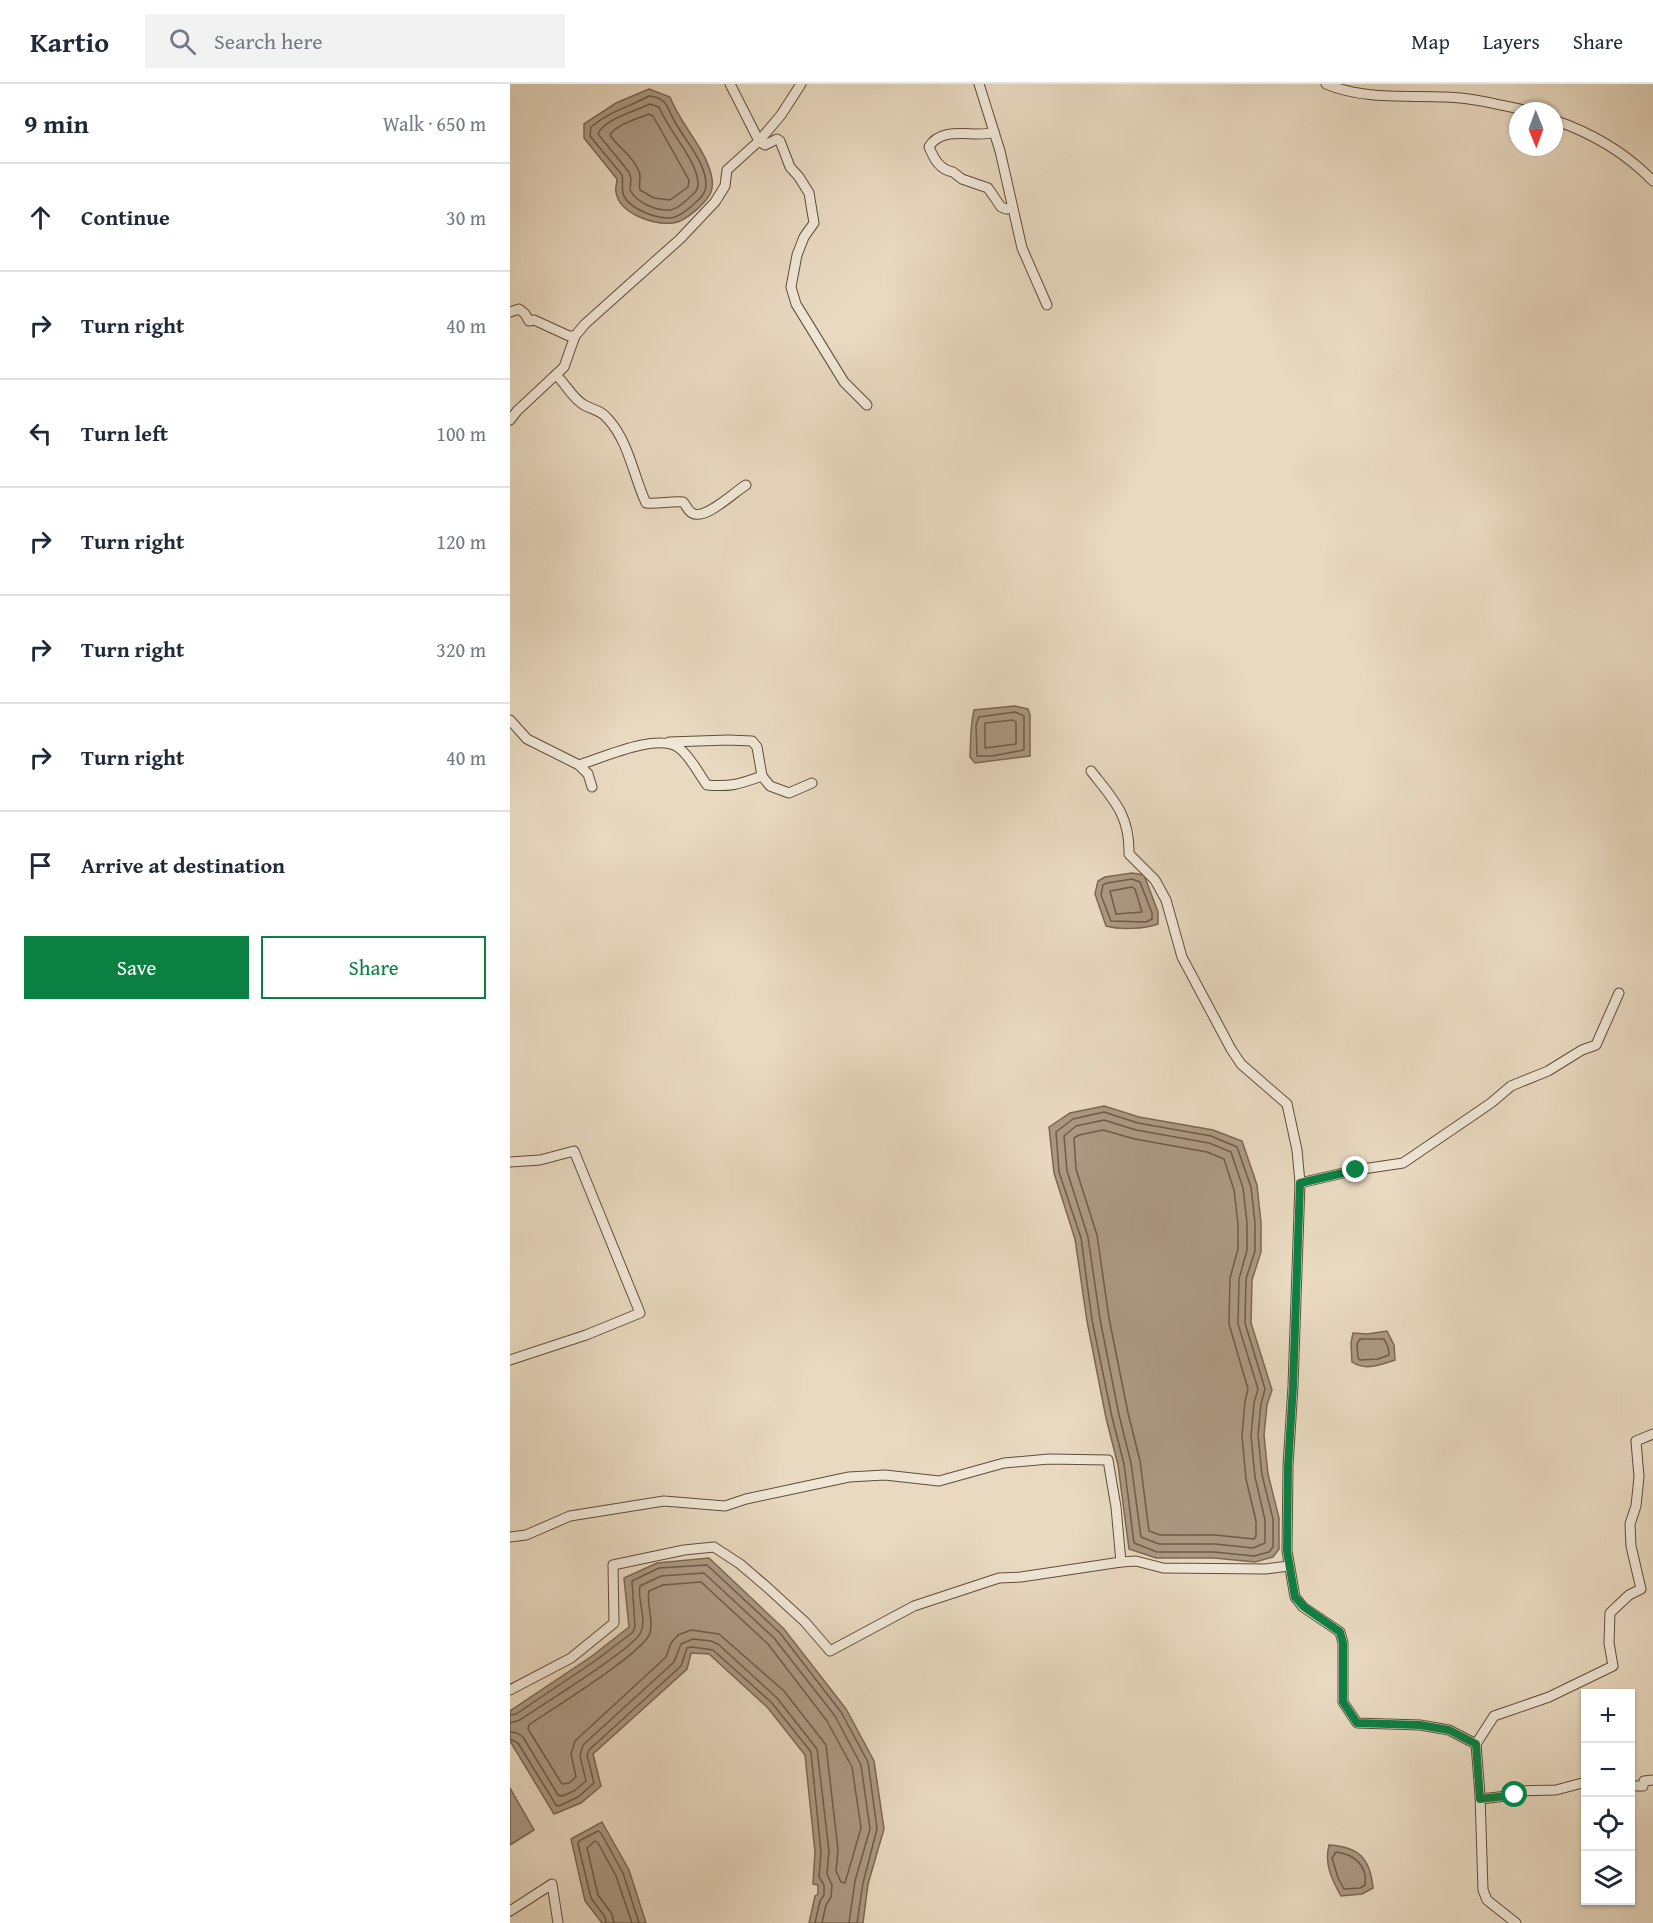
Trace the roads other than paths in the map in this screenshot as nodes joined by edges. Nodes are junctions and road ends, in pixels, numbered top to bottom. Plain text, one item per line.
1 (730, 84) edge
2 (801, 84) edge
3 (979, 84) edge
4 (1326, 84) edge
5 (1509, 107) edge
6 (1563, 124) edge
7 (994, 132) junction
8 (759, 141) junction
9 (1653, 181) edge
10 (1012, 208) junction
11 (1047, 305) dead end
12 (510, 312) edge
13 (575, 336) junction
14 (556, 375) junction
15 (867, 405) dead end
16 (510, 420) edge
17 (746, 484) dead end
18 (510, 720) edge
19 (661, 743) junction
20 (579, 765) junction
21 (1091, 771) dead end
22 (762, 776) junction
23 (812, 783) dead end
24 (592, 787) dead end
25 (1619, 993) dead end
26 (510, 1162) edge
27 (1300, 1183) junction
28 (510, 1360) edge
29 (1653, 1434) edge
30 (510, 1537) edge
31 (1121, 1562) junction
32 (1289, 1566) junction
33 (510, 1690) edge
34 (1476, 1744) junction
35 (1653, 1780) edge
36 (1581, 1783) edge
37 (1635, 1786) edge
38 (1480, 1799) junction
39 (510, 1911) edge
40 (558, 1923) edge
41 (1516, 1923) edge

1 - 8 street
2 - 8 street
3 - 7 street
4 - 5 street
6 - 9 street
7 - 10 street
7 - 10 street
8 - 13 street
8 - 15 street
10 - 11 street
12 - 13 street
13 - 14 street
14 - 16 street
14 - 17 street
18 - 20 street
19 - 20 street
19 - 22 street
19 - 22 street
20 - 24 street
21 - 27 street
22 - 23 street
25 - 27 street
26 - 28 street
27 - 32 street
29 - 34 street
30 - 31 street
31 - 32 street
31 - 33 street
32 - 34 street
34 - 38 street
35 - 37 street
36 - 38 street
38 - 41 street
39 - 40 street

